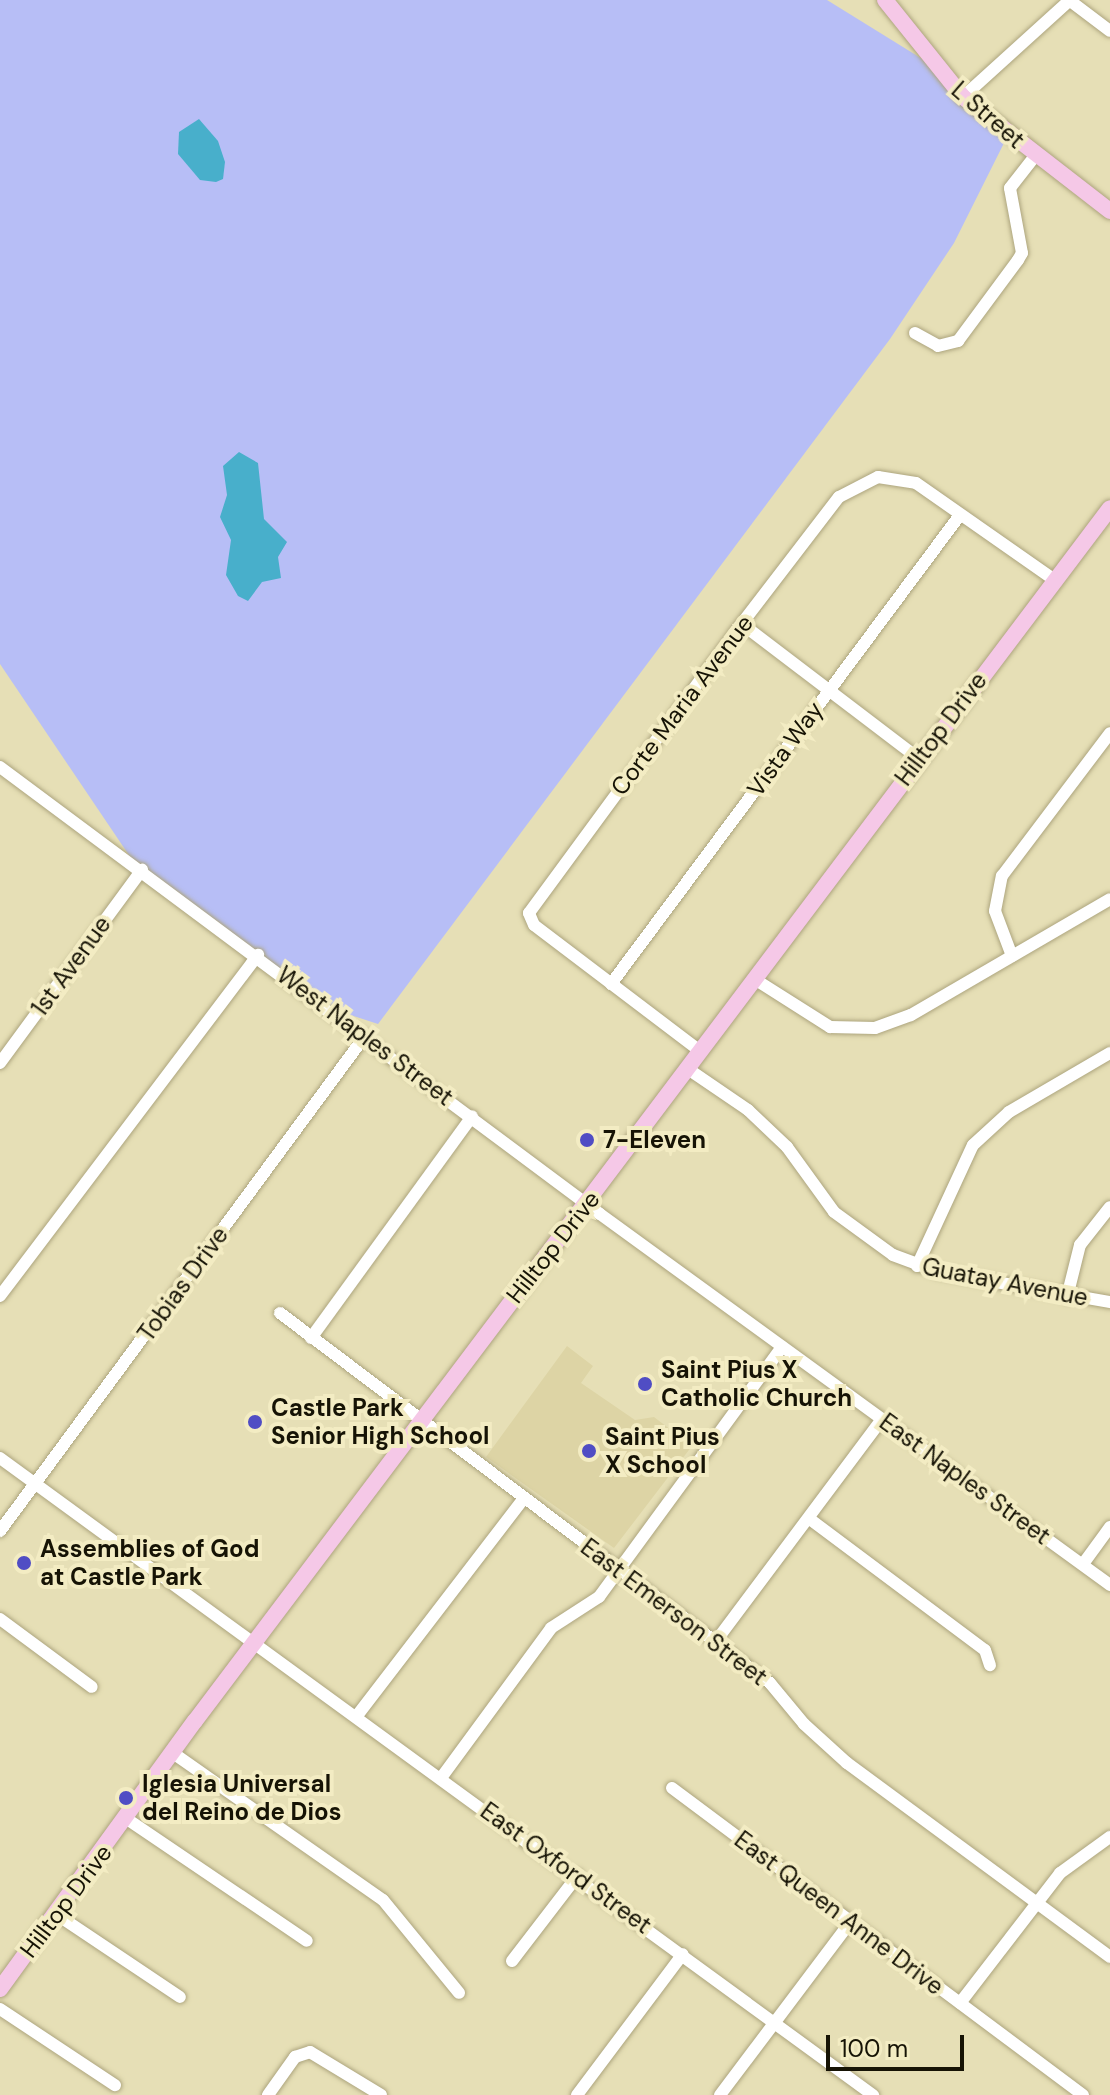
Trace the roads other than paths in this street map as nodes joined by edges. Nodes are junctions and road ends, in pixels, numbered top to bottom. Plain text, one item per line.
1 (885, 0) edge
2 (1070, 0) edge
3 (1110, 31) edge
4 (963, 97) junction
5 (1035, 156) junction
6 (1110, 211) edge
7 (915, 333) dead end
8 (1110, 508) edge
9 (960, 515) junction
10 (1053, 579) junction
11 (742, 624) junction
12 (827, 691) junction
13 (1110, 733) edge
14 (919, 759) junction
15 (0, 767) edge
16 (142, 870) junction
17 (1110, 899) edge
18 (258, 955) junction
19 (1012, 956) junction
20 (756, 980) junction
21 (611, 984) junction
22 (365, 1036) junction
23 (700, 1051) junction
24 (1110, 1053) edge
25 (0, 1063) edge
26 (688, 1069) junction
27 (472, 1116) junction
28 (588, 1202) junction
29 (1110, 1207) edge
30 (917, 1266) junction
31 (0, 1296) edge
32 (1067, 1297) junction
33 (1110, 1302) edge
34 (280, 1313) dead end
35 (311, 1338) junction
36 (782, 1347) junction
37 (882, 1419) junction
38 (420, 1423) junction
39 (0, 1458) edge
40 (36, 1484) junction
41 (523, 1499) junction
42 (811, 1520) junction
43 (1110, 1527) edge
44 (0, 1531) edge
45 (1083, 1564) junction
46 (617, 1568) junction
47 (1110, 1585) edge
48 (0, 1619) edge
49 (716, 1641) junction
50 (255, 1645) junction
51 (990, 1665) dead end
52 (92, 1687) dead end
53 (356, 1717) junction
54 (173, 1753) junction
55 (441, 1778) junction
56 (672, 1788) dead end
57 (127, 1819) junction
58 (1110, 1837) edge
59 (578, 1875) junction
60 (1037, 1902) junction
61 (56, 1914) junction
62 (851, 1921) junction
63 (307, 1941) dead end
64 (683, 1954) junction
65 (1110, 1957) edge
66 (512, 1961) dead end
67 (0, 1989) edge
68 (459, 1993) dead end
69 (180, 1997) dead end
70 (960, 2003) junction
71 (0, 2009) edge
72 (775, 2022) junction
73 (115, 2085) dead end
74 (268, 2095) edge
75 (381, 2095) edge
76 (577, 2095) edge
77 (720, 2095) edge
78 (873, 2095) edge
79 (1083, 2095) edge

1 - 4 main road, L Street
2 - 3 street
2 - 4 street
4 - 5 main road, L Street
5 - 6 main road, L Street
5 - 7 street
8 - 10 main road, Hilltop Drive
9 - 10 street, Corte Maria Avenue
9 - 11 street, Corte Maria Avenue
9 - 12 street, Vista Way
10 - 14 main road, Hilltop Drive
11 - 12 street
11 - 21 street, Corte Maria Avenue
12 - 14 street
12 - 21 street, Vista Way
13 - 19 street
14 - 20 main road, Hilltop Drive
15 - 16 street, West Naples Street
16 - 18 street, West Naples Street
16 - 25 street, 1st Avenue
17 - 19 street
18 - 22 street, West Naples Street
18 - 31 street
19 - 20 street
20 - 23 main road, Hilltop Drive
21 - 23 street
22 - 27 street, West Naples Street
22 - 40 street, Tobias Drive
23 - 26 main road, Hilltop Drive
24 - 30 street
26 - 28 main road, Hilltop Drive
26 - 30 street, Guatay Avenue
27 - 28 street, West Naples Street
27 - 35 street
28 - 36 street, East Naples Street
28 - 38 main road, Hilltop Drive
29 - 32 street
30 - 32 street, Guatay Avenue
32 - 33 street, Guatay Avenue
34 - 35 street, East Emerson Street
35 - 38 street, East Emerson Street
36 - 37 street, East Naples Street
36 - 46 street
37 - 42 street
37 - 45 street, East Naples Street
38 - 41 street, East Emerson Street
38 - 50 main road, Hilltop Drive
39 - 40 street, East Oxford Street
40 - 44 street, Tobias Drive
40 - 50 street, East Oxford Street
41 - 46 street, East Emerson Street
41 - 53 street
42 - 49 street
42 - 51 street
43 - 45 street
45 - 47 street, East Naples Street
46 - 49 street, East Emerson Street
46 - 55 street
48 - 52 street
49 - 60 street, East Emerson Street
50 - 53 street, East Oxford Street
50 - 54 main road, Hilltop Drive
53 - 55 street, East Oxford Street
54 - 57 main road, Hilltop Drive
54 - 68 street
55 - 59 street, East Oxford Street
56 - 62 street, East Queen Anne Drive
57 - 61 main road, Hilltop Drive
57 - 63 street
58 - 60 street
59 - 64 street, East Oxford Street
59 - 66 street
60 - 65 street, East Emerson Street
60 - 70 street
61 - 67 main road, Hilltop Drive
61 - 69 street
62 - 70 street, East Queen Anne Drive
62 - 72 street
64 - 72 street, East Oxford Street
64 - 76 street
70 - 79 street, East Queen Anne Drive
71 - 73 street
72 - 77 street
72 - 78 street, East Oxford Street
74 - 75 street

